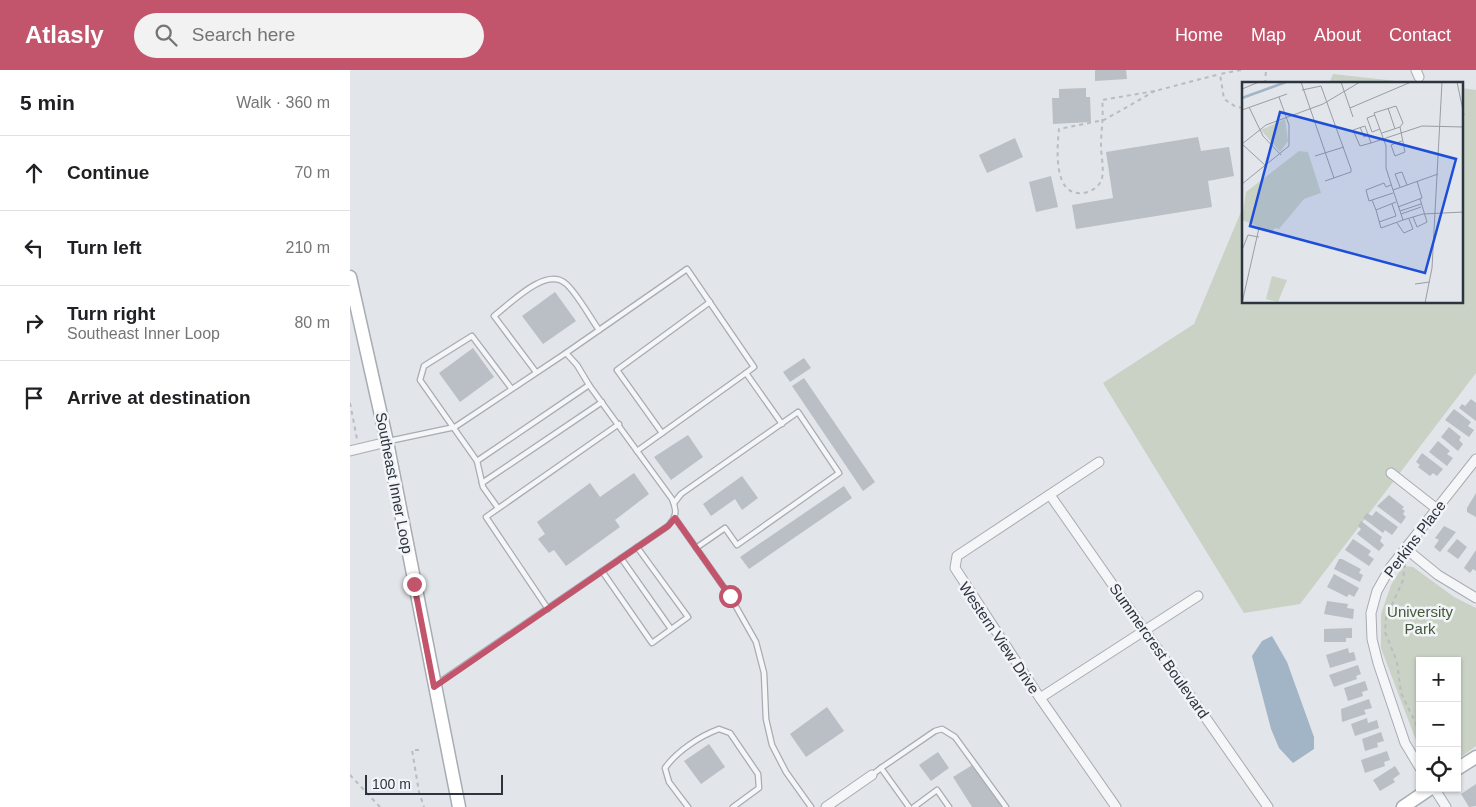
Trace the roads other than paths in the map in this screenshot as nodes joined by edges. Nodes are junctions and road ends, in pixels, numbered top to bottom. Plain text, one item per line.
1 (350, 277) edge
2 (710, 302) junction
3 (599, 330) junction
4 (566, 353) junction
5 (536, 372) junction
6 (746, 373) junction
7 (590, 386) junction
8 (510, 388) junction
9 (602, 402) junction
10 (619, 424) junction
11 (782, 424) junction
12 (455, 427) junction
13 (662, 433) junction
14 (387, 442) junction
15 (350, 451) edge
16 (637, 451) junction
17 (1476, 459) edge
18 (477, 461) junction
19 (1100, 462) dead end
20 (1392, 472) dead end
21 (482, 483) junction
22 (1050, 496) junction
23 (674, 503) junction
24 (498, 508) junction
25 (1437, 509) junction
26 (675, 518) junction
27 (637, 547) junction
28 (696, 548) junction
29 (1405, 548) junction
30 (621, 558) junction
31 (602, 572) junction
32 (1198, 596) dead end
33 (1476, 598) edge
34 (548, 608) junction
35 (670, 630) junction
36 (1145, 630) junction
37 (434, 687) junction
38 (1040, 698) junction
39 (1476, 757) edge
40 (1416, 761) edge
41 (1461, 766) edge
42 (881, 768) junction
43 (872, 775) joint
44 (1426, 792) edge
45 (1435, 792) edge
46 (459, 807) edge
47 (688, 807) edge
48 (733, 807) edge
49 (810, 807) edge
50 (826, 807) edge
51 (909, 807) edge
52 (914, 807) edge
53 (949, 807) edge
54 (1006, 807) edge
55 (1116, 807) edge
56 (1268, 807) edge
57 (1403, 807) edge
58 (1446, 807) edge

1 - 14 main road, Southeast Inner Loop
2 - 3 lane
2 - 6 lane
2 - 13 lane
3 - 4 lane
3 - 5 lane
4 - 5 lane
4 - 7 lane
5 - 8 lane
6 - 11 lane
6 - 13 lane
7 - 9 lane
7 - 18 lane
8 - 12 lane
8 - 12 lane
9 - 10 lane
9 - 21 lane
10 - 16 lane
10 - 24 lane
11 - 23 lane
11 - 28 lane
12 - 14 lane
12 - 18 lane
13 - 16 lane
14 - 15 street
14 - 37 main road, Southeast Inner Loop
16 - 23 lane
17 - 25 street, Perkins Place
18 - 21 lane
19 - 22 street, Western View Drive
20 - 25 street
21 - 24 lane
22 - 36 street, Summercrest Boulevard
22 - 38 street, Western View Drive
23 - 26 lane
24 - 34 lane
25 - 29 street, Perkins Place
26 - 27 lane
26 - 28 lane
27 - 30 lane
27 - 35 lane
28 - 49 lane
29 - 33 street
29 - 40 street, Perkins Place
30 - 31 lane
30 - 35 lane
31 - 34 lane
31 - 35 lane
32 - 36 street
34 - 37 lane
36 - 38 street
36 - 56 street, Summercrest Boulevard
37 - 46 main road, Southeast Inner Loop
38 - 55 street, Western View Drive
39 - 41 main road
42 - 43 lane
42 - 51 lane
42 - 54 lane
43 - 50 street
44 - 57 main road
45 - 58 street
47 - 48 lane
52 - 53 lane

